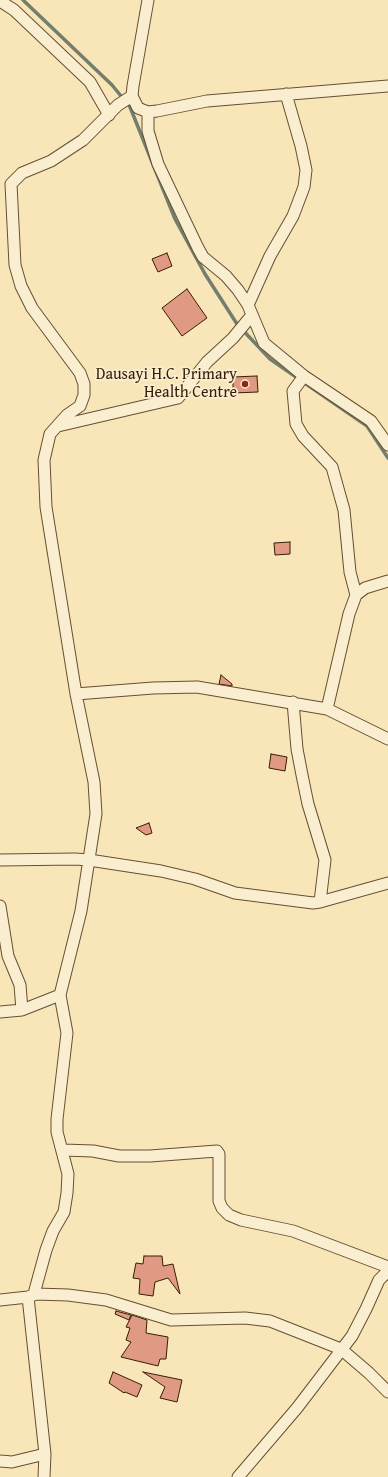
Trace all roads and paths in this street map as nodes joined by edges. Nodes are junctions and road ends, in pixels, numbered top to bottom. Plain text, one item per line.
1 (0, 0) edge
2 (148, 0) edge
3 (388, 86) edge
4 (286, 94) junction
5 (132, 96) junction
6 (148, 112) junction
7 (109, 115) junction
8 (250, 310) junction
9 (304, 376) junction
10 (58, 426) junction
11 (388, 445) edge
12 (388, 581) edge
13 (356, 594) junction
14 (76, 694) junction
15 (293, 702) junction
16 (326, 709) junction
17 (388, 739) edge
18 (0, 860) edge
19 (90, 860) junction
20 (388, 883) edge
21 (320, 902) junction
22 (0, 906) edge
23 (60, 995) junction
24 (22, 1010) junction
25 (0, 1012) edge
26 (63, 1150) junction
27 (388, 1267) edge
28 (388, 1270) edge
29 (32, 1296) junction
30 (0, 1300) edge
31 (341, 1349) junction
32 (388, 1392) edge
33 (45, 1454) junction
34 (0, 1461) edge
35 (44, 1477) edge
36 (238, 1477) edge

1 - 7 street
2 - 5 street
3 - 4 street
4 - 6 street
4 - 8 street
5 - 6 street
5 - 7 street
6 - 8 street
7 - 10 street
8 - 9 street
8 - 10 street
9 - 11 street
9 - 13 street
10 - 14 street
12 - 13 street
13 - 16 street
14 - 15 street
14 - 19 street
15 - 16 street
15 - 21 street
16 - 17 street
18 - 19 street
19 - 21 street
19 - 23 street
20 - 21 street
22 - 24 street
23 - 24 street
23 - 26 street
24 - 25 street
26 - 27 street
26 - 29 street
28 - 31 street
29 - 30 street
29 - 31 street
29 - 33 street
31 - 32 street
31 - 36 street
33 - 34 street
33 - 35 street

